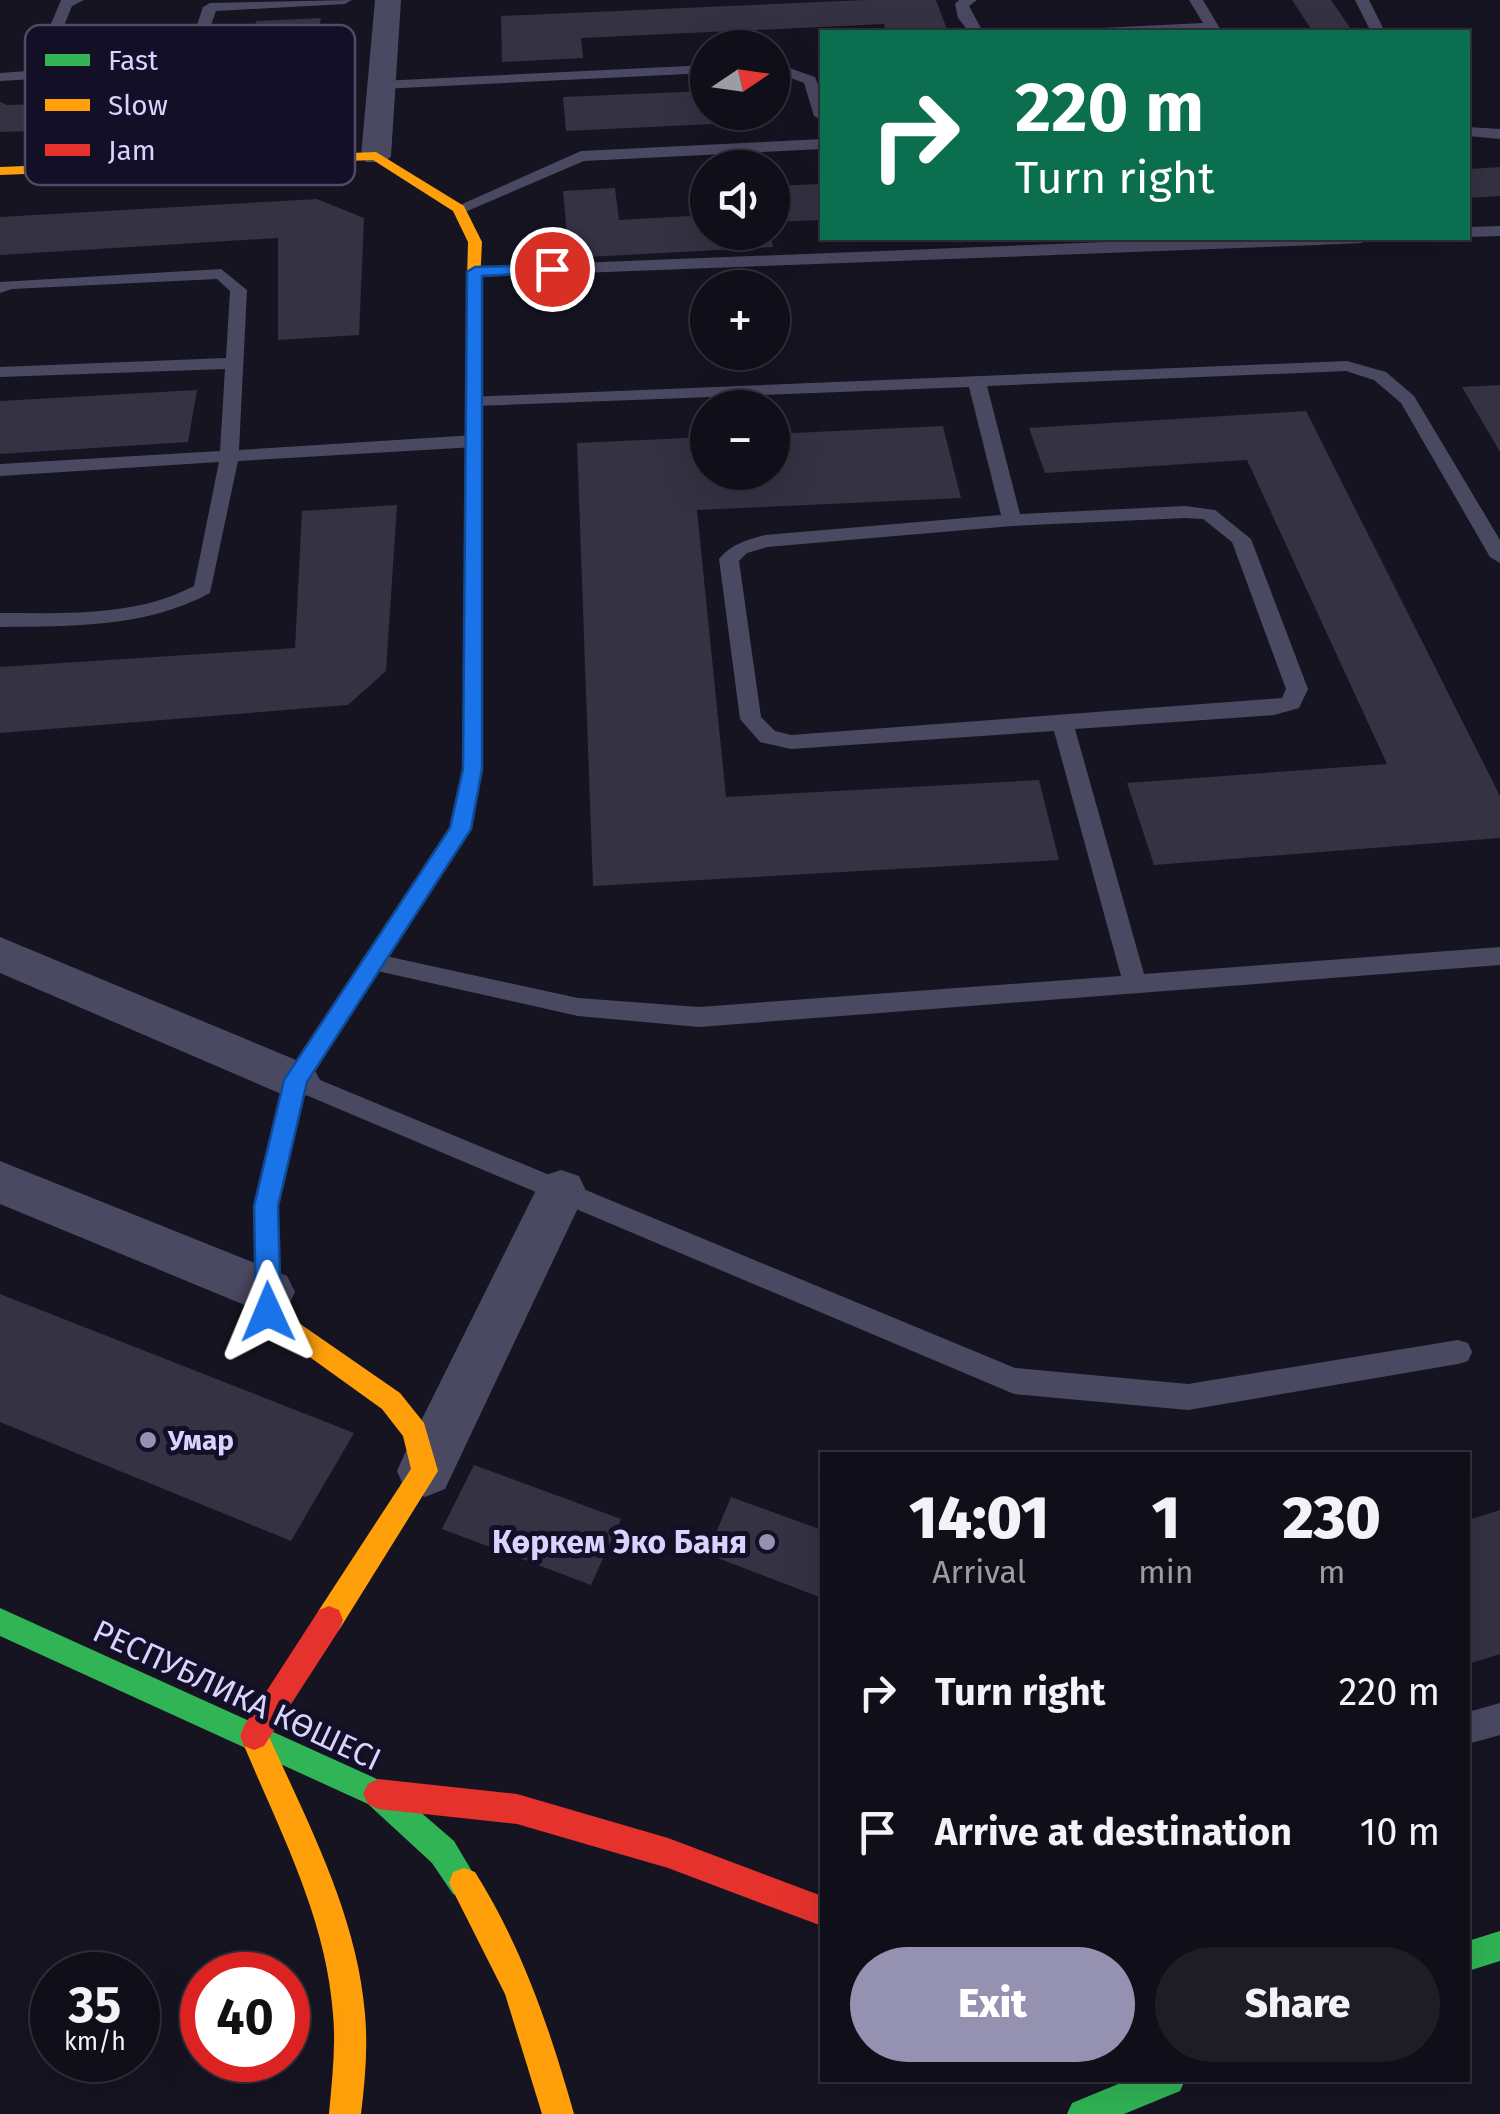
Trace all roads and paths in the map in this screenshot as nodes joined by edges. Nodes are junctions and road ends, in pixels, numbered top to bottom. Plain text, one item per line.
1 (77, 0) edge
2 (345, 0) edge
3 (388, 0) edge
4 (970, 0) edge
5 (1196, 0) edge
6 (1362, 0) edge
7 (210, 4) edge
8 (57, 25) edge
9 (974, 30) edge
10 (1213, 30) edge
11 (1377, 30) edge
12 (690, 70) edge
13 (790, 73) edge
14 (25, 75) edge
15 (0, 77) edge
16 (381, 85) junction
17 (820, 110) edge
18 (1470, 132) edge
19 (1500, 134) edge
20 (820, 144) edge
21 (376, 156) junction
22 (355, 157) edge
23 (25, 171) edge
24 (0, 172) edge
25 (459, 209) junction
26 (1500, 230) edge
27 (1470, 232) edge
28 (1291, 240) edge
29 (475, 272) junction
30 (0, 288) edge
31 (232, 362) junction
32 (0, 372) edge
33 (976, 381) junction
34 (475, 400) junction
35 (475, 440) junction
36 (228, 457) junction
37 (0, 470) edge
38 (1012, 520) junction
39 (1500, 556) edge
40 (0, 620) edge
41 (1064, 723) junction
42 (0, 954) edge
43 (1500, 956) edge
44 (372, 962) junction
45 (1136, 984) junction
46 (296, 1080) junction
47 (0, 1182) edge
48 (561, 1191) junction
49 (269, 1292) junction
50 (1458, 1352) dead end
51 (425, 1471) junction
52 (0, 1622) edge
53 (1500, 1719) edge
54 (1470, 1727) edge
55 (254, 1736) junction
56 (378, 1794) junction
57 (820, 1910) edge
58 (1500, 1946) edge
59 (1470, 1955) edge
60 (1164, 2082) edge
61 (345, 2114) edge
62 (558, 2114) edge
63 (1082, 2114) edge

1 - 8 lane
2 - 7 lane
3 - 16 street
4 - 9 lane
5 - 10 lane
6 - 11 lane
12 - 16 lane
13 - 17 lane
14 - 15 lane
16 - 21 street
18 - 19 lane
20 - 25 lane
21 - 22 main road
21 - 25 main road
23 - 24 main road
25 - 29 main road
26 - 27 lane
28 - 29 lane
29 - 34 main road
30 - 31 lane
31 - 32 lane
31 - 36 lane
33 - 34 lane
33 - 38 lane
33 - 39 lane
34 - 35 main road
35 - 36 lane
35 - 44 main road
36 - 37 lane
36 - 40 lane
38 - 41 lane
38 - 41 lane
41 - 45 lane
42 - 46 street
43 - 45 lane
44 - 45 lane
44 - 46 main road
46 - 48 lane
46 - 49 main road
47 - 49 street
48 - 50 lane
48 - 51 street
49 - 51 main road
51 - 55 main road
52 - 55 main road, РЕСПУБЛИКА КӨШЕСІ
53 - 54 lane
55 - 56 main road, РЕСПУБЛИКА КӨШЕСІ
55 - 61 main road
56 - 57 main road
56 - 62 main road, РЕСПУБЛИКА КӨШЕСІ
58 - 59 main road
60 - 63 main road

